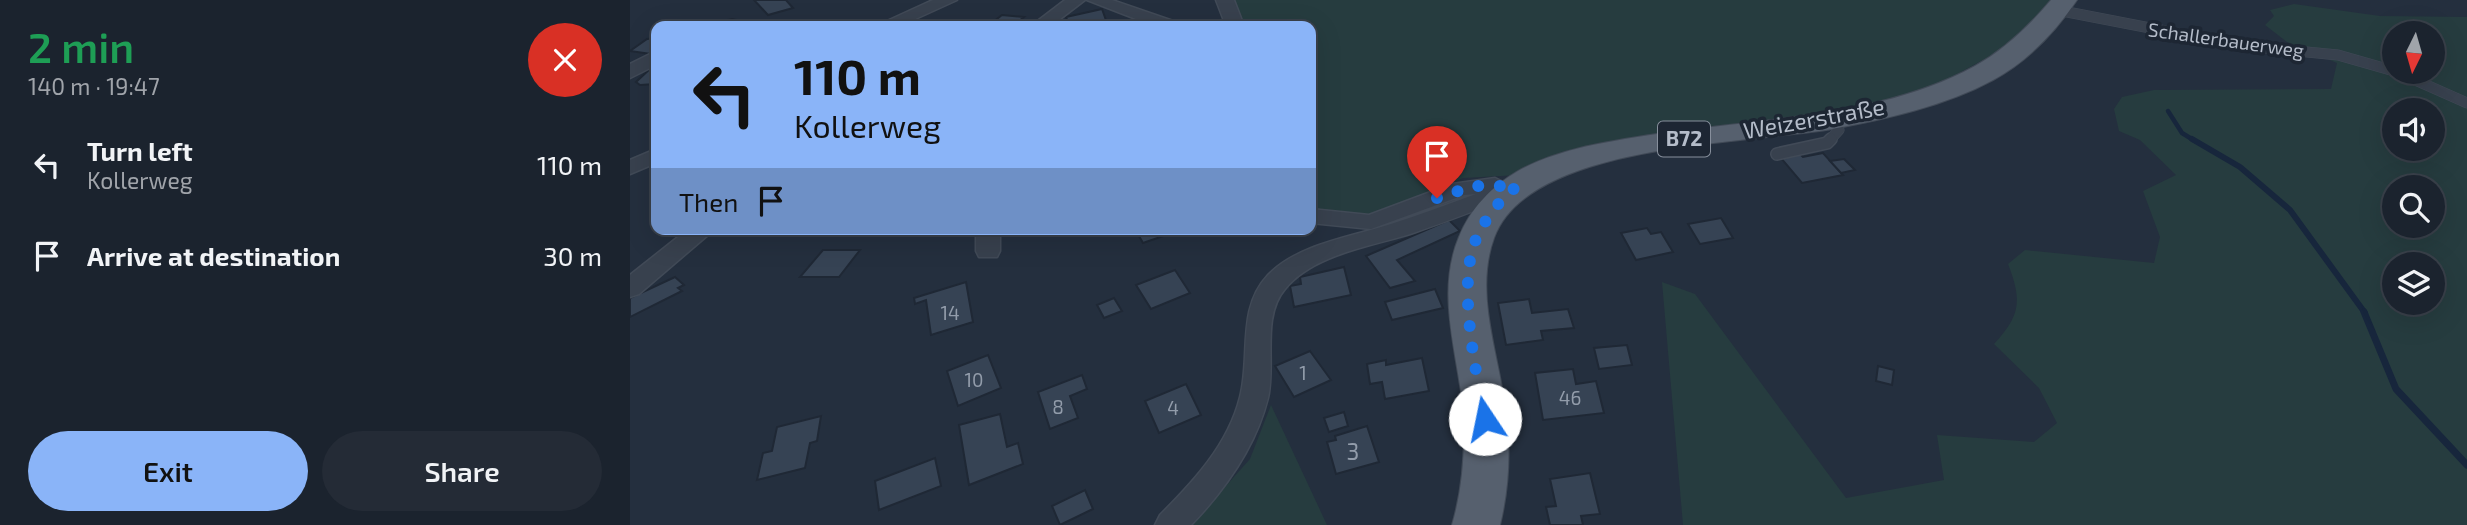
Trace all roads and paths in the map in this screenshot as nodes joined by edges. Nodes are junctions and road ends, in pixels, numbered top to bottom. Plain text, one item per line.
1 (948, 0) edge
2 (1076, 0) edge
3 (1096, 0) edge
4 (1225, 0) edge
5 (2060, 5) edge
6 (897, 21) edge
7 (1047, 21) edge
8 (1156, 21) edge
9 (1234, 21) edge
10 (651, 61) edge
11 (2382, 67) edge
12 (630, 72) edge
13 (2424, 84) edge
14 (2467, 103) edge
15 (1833, 119) junction
16 (1777, 154) dead end
17 (651, 158) edge
18 (631, 168) edge
19 (651, 174) edge
20 (1517, 186) junction
21 (1316, 216) edge
22 (696, 235) edge
23 (630, 288) edge
24 (1171, 525) edge
25 (1476, 525) edge

1 - 6 street
2 - 7 street
3 - 8 street
4 - 9 street
5 - 11 lane, Schallerbauerweg
5 - 15 main road, Weizerstraße / B72
10 - 12 street
13 - 14 lane, Schallerbauerweg
15 - 16 lane
15 - 20 main road, Weizerstraße / B72
17 - 18 street
18 - 19 street
20 - 21 street
20 - 24 street
20 - 25 main road, Weizerstraße / B72
22 - 23 street

